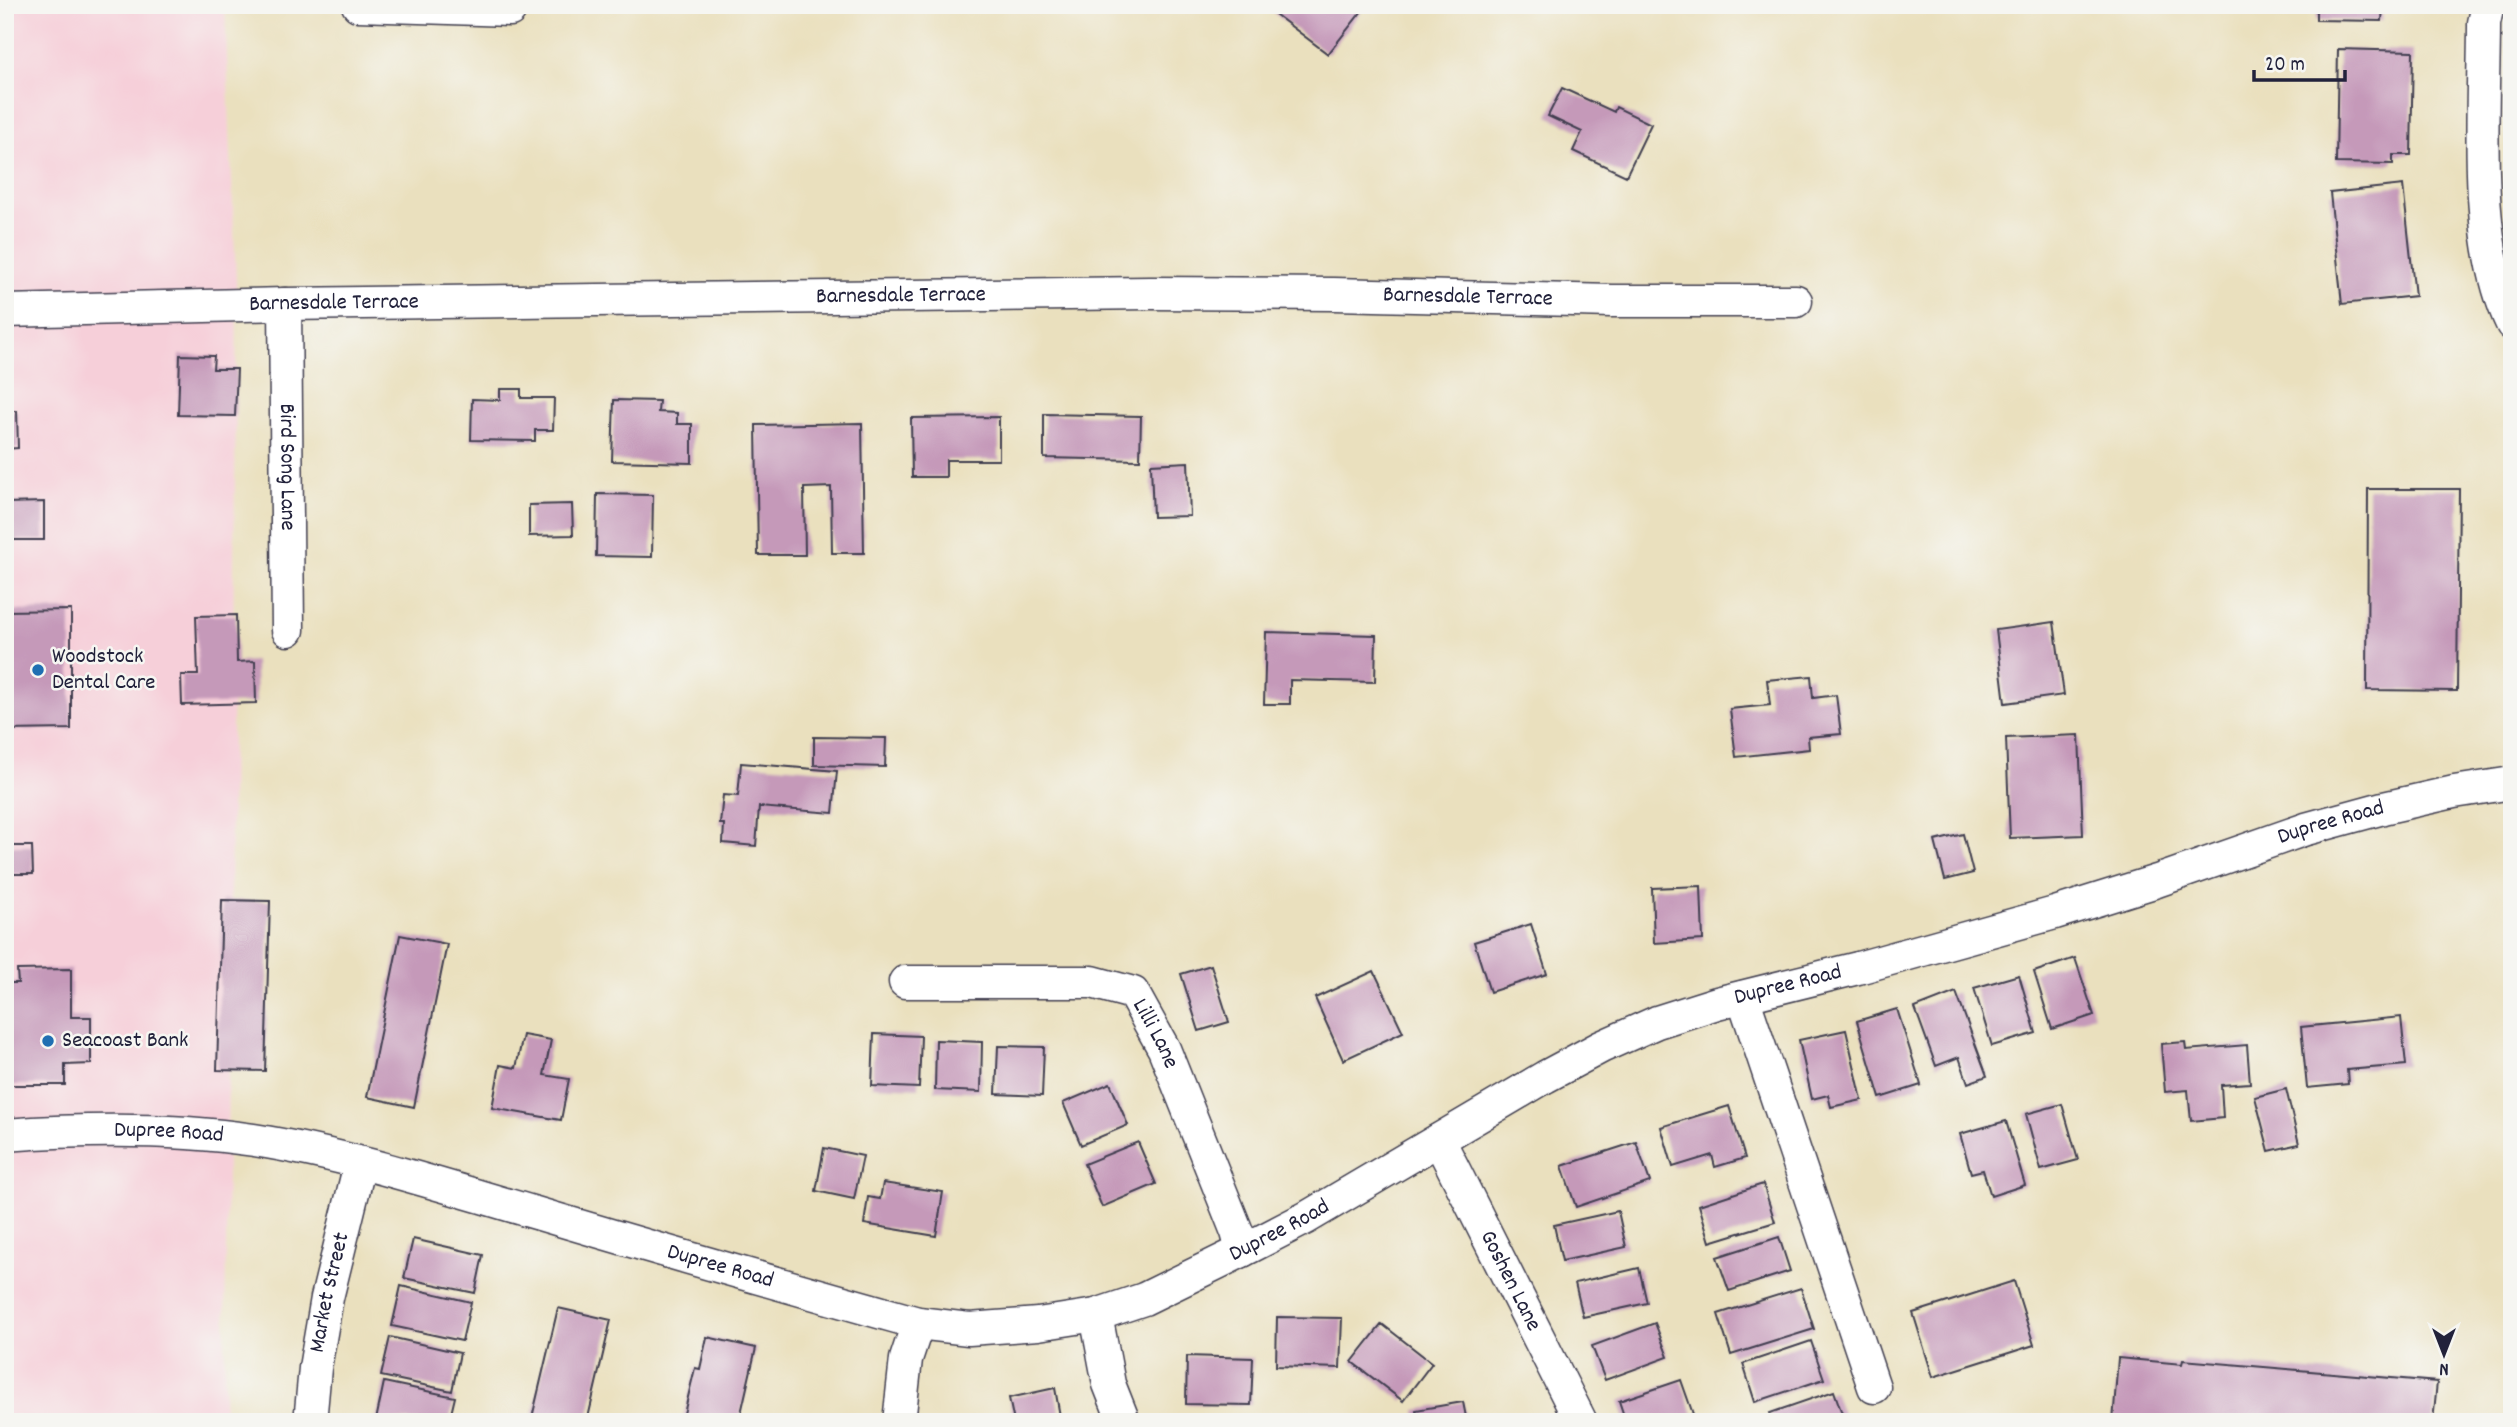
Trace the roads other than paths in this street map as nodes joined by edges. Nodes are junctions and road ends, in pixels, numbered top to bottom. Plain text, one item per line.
1 (358, 5) edge
2 (2488, 5) edge
3 (510, 10) dead end
4 (1796, 301) dead end
5 (285, 304) junction
6 (5, 311) edge
7 (2512, 324) edge
8 (288, 630) dead end
9 (2512, 783) edge
10 (905, 982) dead end
11 (1742, 997) junction
12 (5, 1135) edge
13 (1438, 1140) junction
14 (360, 1164) junction
15 (1242, 1251) junction
16 (1096, 1315) junction
17 (918, 1323) junction
18 (1874, 1387) dead end
19 (310, 1422) edge
20 (898, 1422) edge
21 (1124, 1422) edge
22 (1581, 1422) edge

1 - 3 street
2 - 7 street
4 - 5 street, Barnesdale Terrace
5 - 6 street, Barnesdale Terrace
5 - 8 street, Bird Song Lane
9 - 11 street, Dupree Road
10 - 15 street, Lilli Lane
11 - 13 street, Dupree Road
11 - 18 street
12 - 14 street, Dupree Road
13 - 15 street, Dupree Road
13 - 22 street, Goshen Lane
14 - 17 street, Dupree Road
14 - 19 street, Market Street
15 - 16 street, Dupree Road
16 - 17 street, Dupree Road
16 - 21 street
17 - 20 street

